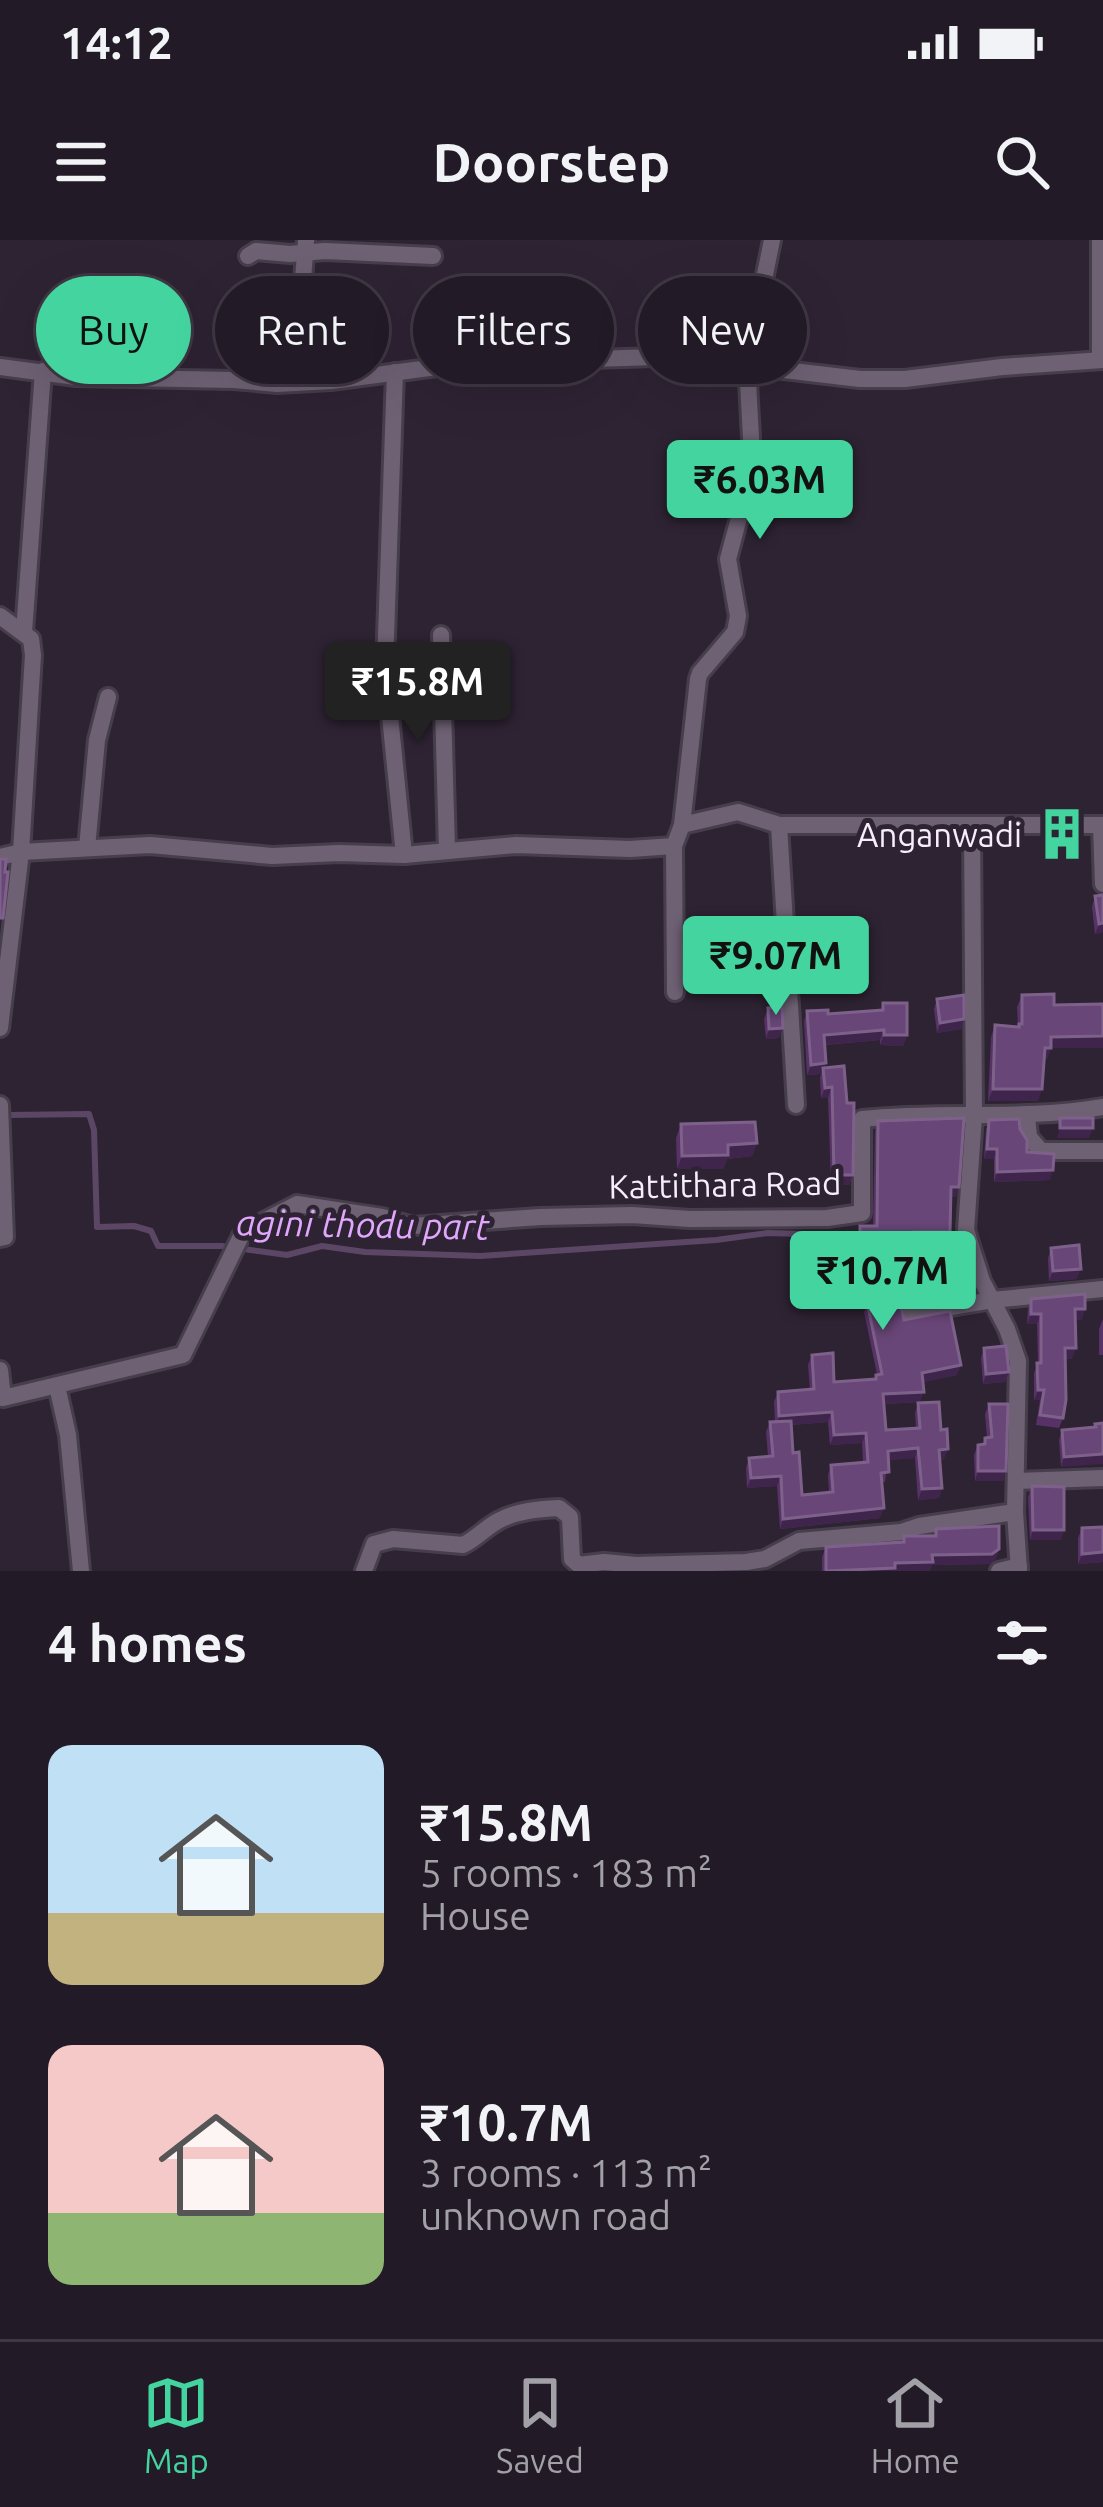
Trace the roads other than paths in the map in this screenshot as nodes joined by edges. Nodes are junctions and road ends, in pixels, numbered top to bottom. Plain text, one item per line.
1 (772, 240) edge
2 (1100, 240) edge
3 (306, 246) edge
4 (248, 256) dead end
5 (433, 256) dead end
6 (304, 276) edge
7 (765, 276) edge
8 (638, 358) edge
9 (1102, 360) edge
10 (0, 367) edge
11 (36, 370) edge
12 (395, 372) junction
13 (807, 372) edge
14 (389, 373) edge
15 (42, 384) edge
16 (748, 384) edge
17 (0, 616) edge
18 (24, 632) junction
19 (441, 635) dead end
20 (108, 697) dead end
21 (682, 825) junction
22 (779, 825) junction
23 (972, 825) junction
24 (1102, 825) edge
25 (674, 846) junction
26 (87, 848) junction
27 (447, 851) junction
28 (21, 852) junction
29 (404, 855) junction
30 (0, 857) edge
31 (1103, 884) edge
32 (674, 992) dead end
33 (0, 1028) edge
34 (0, 1105) edge
35 (796, 1105) dead end
36 (1103, 1107) edge
37 (974, 1116) junction
38 (1027, 1116) junction
39 (0, 1118) edge
40 (1103, 1151) edge
41 (0, 1238) edge
42 (1103, 1289) edge
43 (992, 1300) junction
44 (910, 1313) edge
45 (0, 1370) edge
46 (57, 1386) junction
47 (1103, 1478) edge
48 (1016, 1481) junction
49 (1015, 1512) junction
50 (765, 1565) edge
51 (579, 1568) edge
52 (1019, 1569) edge
53 (81, 1571) edge
54 (364, 1571) edge
55 (999, 1571) edge

1 - 7 street
2 - 9 street
3 - 4 street
3 - 5 street
3 - 6 street
8 - 12 street
9 - 13 street
10 - 11 street
12 - 14 street
12 - 29 street
15 - 18 street
16 - 21 street
17 - 18 street
18 - 28 street
19 - 27 street
20 - 26 street
21 - 22 street
21 - 25 street
22 - 23 street
22 - 35 street
23 - 24 street
23 - 37 street
24 - 31 street
25 - 27 street
25 - 32 street
26 - 28 street
26 - 29 street
27 - 29 street
28 - 30 street
28 - 33 street
34 - 39 street
36 - 38 street, Kattithara Road
37 - 38 street, Kattithara Road
37 - 43 street
37 - 46 street, Kattithara Road
38 - 40 street
39 - 41 street
42 - 43 street
43 - 44 street
43 - 48 street
45 - 46 street
46 - 53 street
47 - 48 street
48 - 49 street
49 - 50 street
49 - 52 street
50 - 51 street
51 - 54 street
52 - 55 street

